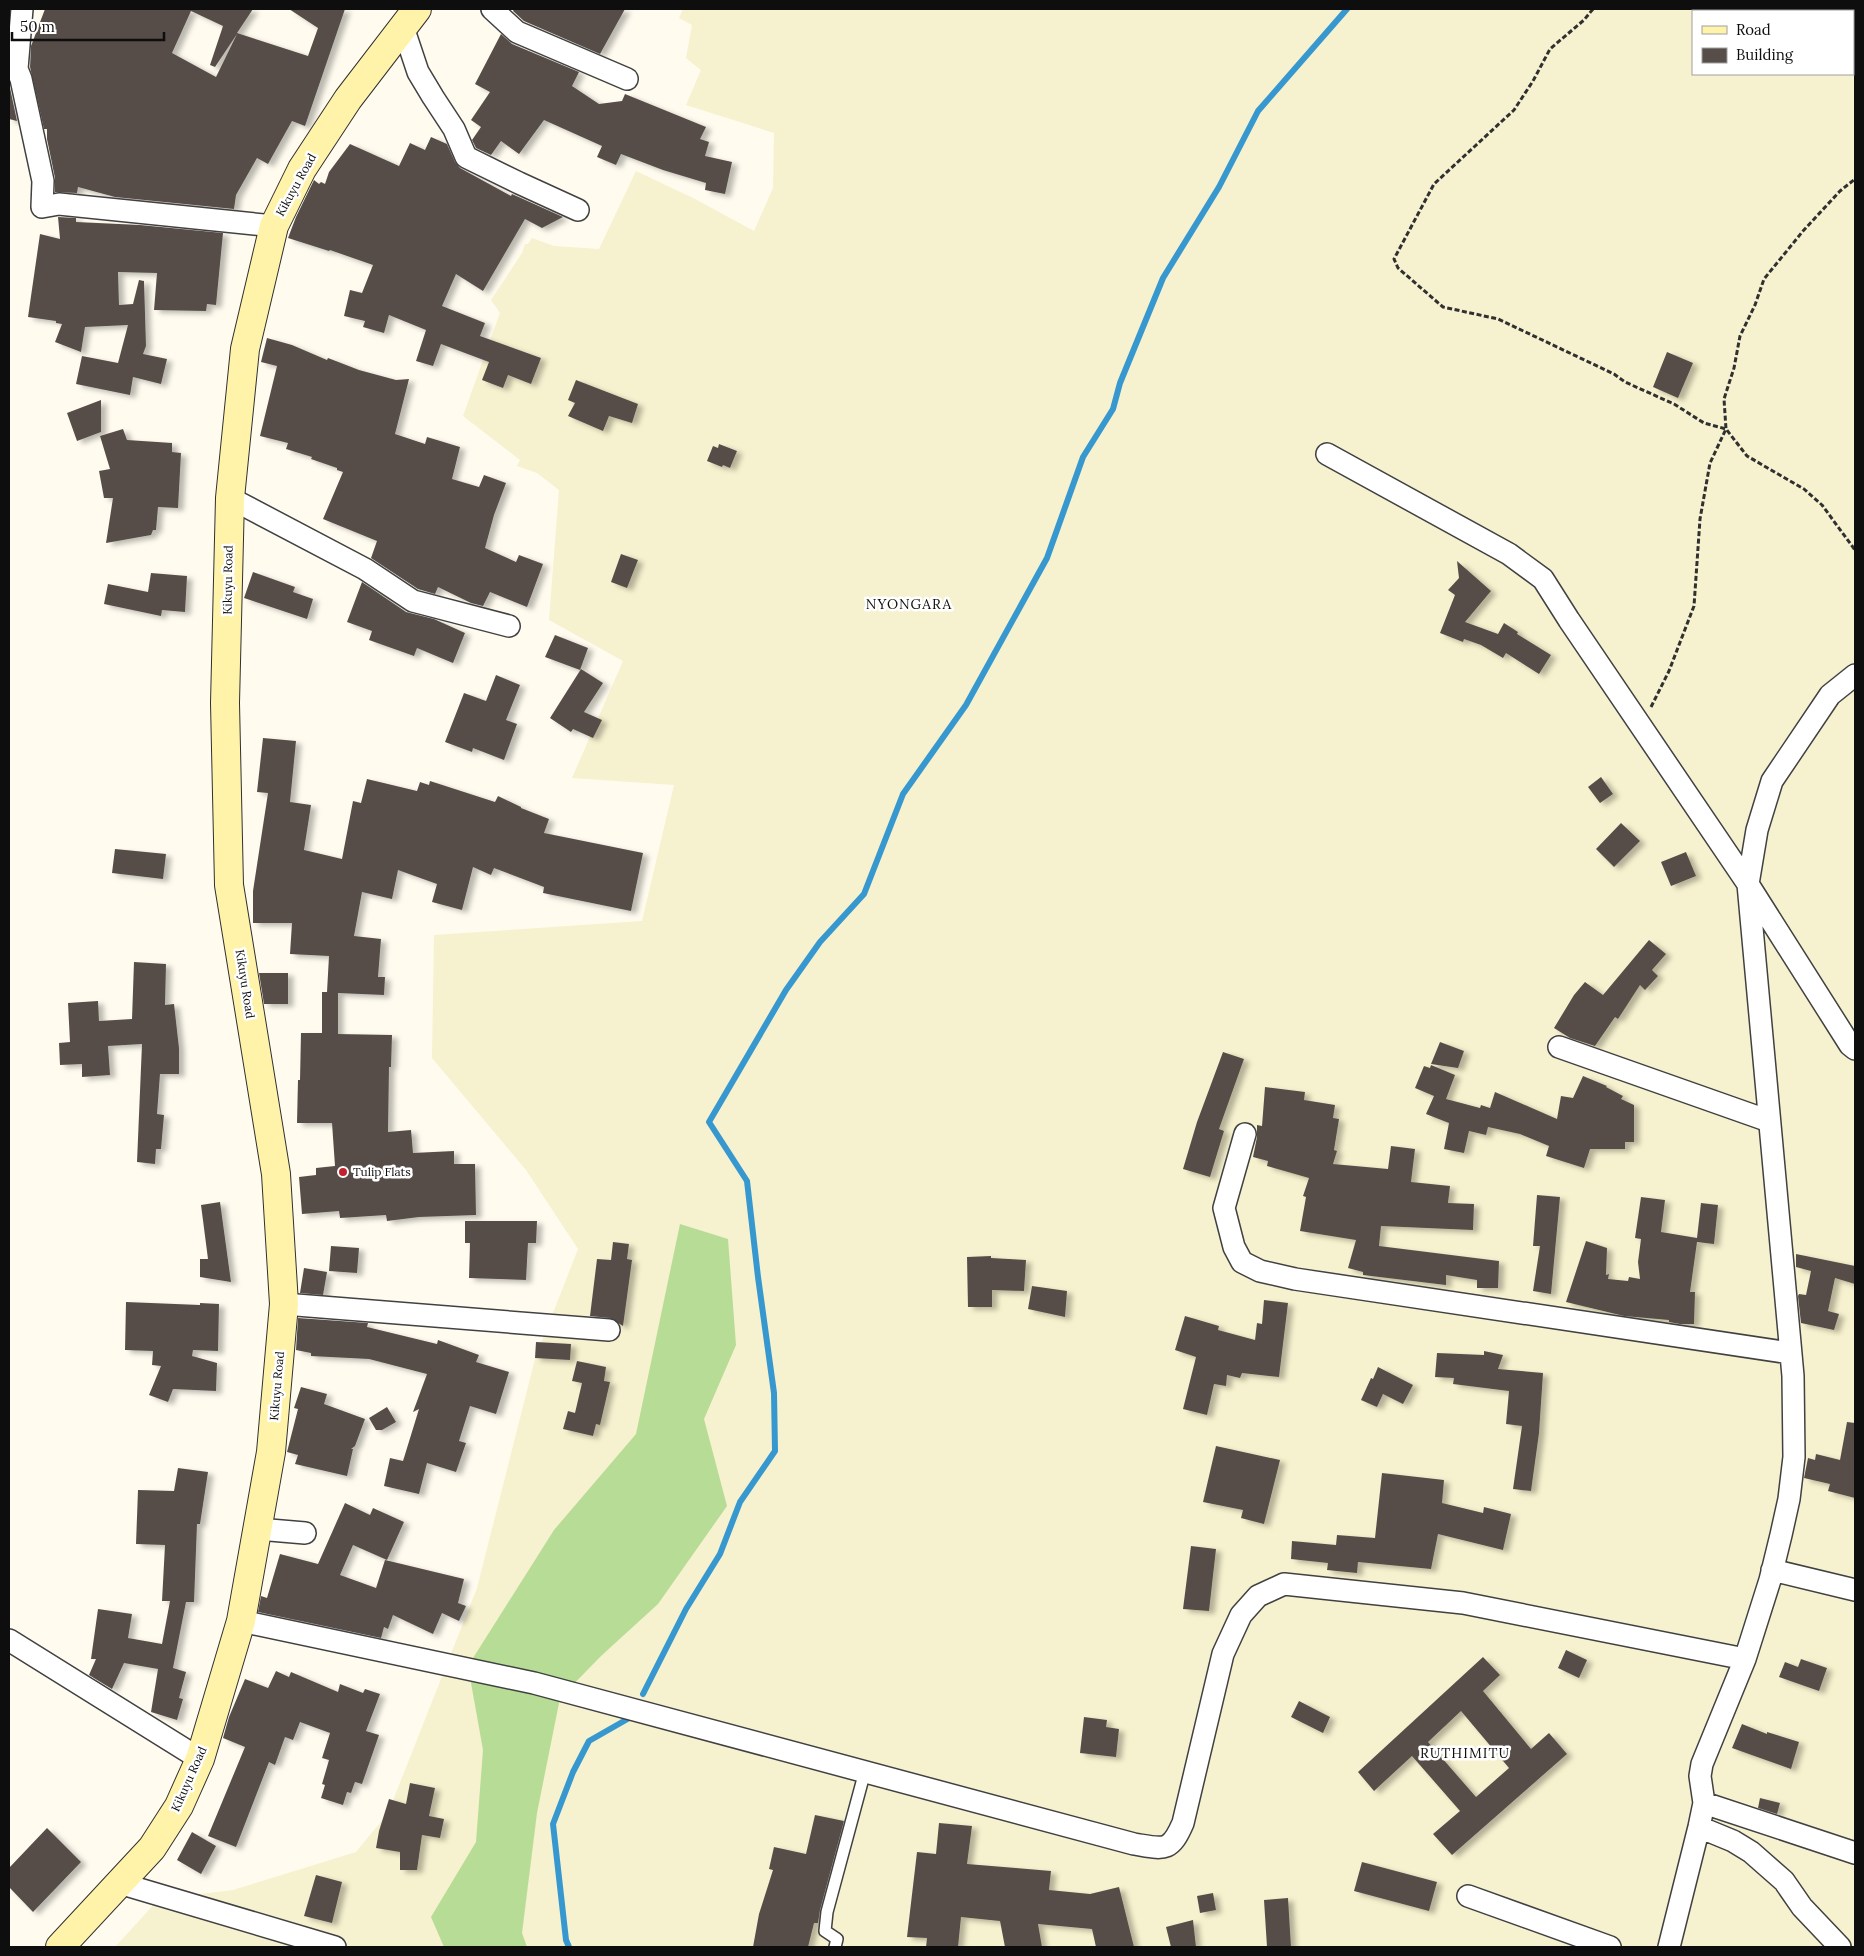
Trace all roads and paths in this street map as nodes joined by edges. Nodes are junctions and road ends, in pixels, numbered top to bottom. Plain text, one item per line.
1 (22, 9) edge
2 (492, 9) edge
3 (1593, 9) edge
4 (410, 18) edge
5 (13, 69) edge
6 (627, 79) dead end
7 (1855, 179) edge
8 (578, 210) dead end
9 (274, 226) junction
10 (1726, 429) junction
11 (1327, 454) dead end
12 (230, 498) junction
13 (1855, 550) edge
14 (509, 626) dead end
15 (1855, 675) edge
16 (1641, 727) junction
17 (1748, 884) junction
18 (1558, 1047) dead end
19 (1855, 1049) edge
20 (1769, 1121) junction
21 (1245, 1134) dead end
22 (284, 1304) junction
23 (609, 1330) dead end
24 (1790, 1353) junction
25 (258, 1529) junction
26 (305, 1533) dead end
27 (1772, 1570) junction
28 (1855, 1590) edge
29 (241, 1620) junction
30 (9, 1640) edge
31 (1745, 1660) junction
32 (200, 1759) junction
33 (865, 1771) junction
34 (1704, 1803) junction
35 (1700, 1827) junction
36 (1855, 1853) edge
37 (119, 1883) junction
38 (1468, 1896) dead end
39 (60, 1947) edge
40 (335, 1947) edge
41 (835, 1947) edge
42 (1610, 1947) edge
43 (1668, 1947) edge
44 (1840, 1947) edge

1 - 5 street
2 - 6 street
3 - 10 path
4 - 8 street
4 - 9 main road, Kikuyu Road
5 - 9 street
7 - 10 path
9 - 12 main road, Kikuyu Road
10 - 13 path
10 - 16 path
11 - 16 street
12 - 14 street
12 - 22 main road, Kikuyu Road
15 - 17 street
16 - 17 street
17 - 19 street
17 - 20 street
18 - 20 street
20 - 24 street
21 - 24 street
22 - 23 street
22 - 25 main road, Kikuyu Road
24 - 27 street
25 - 26 street
25 - 29 main road, Kikuyu Road
27 - 28 street
27 - 31 street
29 - 32 main road, Kikuyu Road
29 - 33 street
30 - 32 street
31 - 33 street
31 - 34 street
32 - 37 main road, Kikuyu Road
33 - 41 lane
34 - 35 street
34 - 36 street
35 - 43 street
35 - 44 street
37 - 39 main road, Kikuyu Road
37 - 40 street
38 - 42 street

